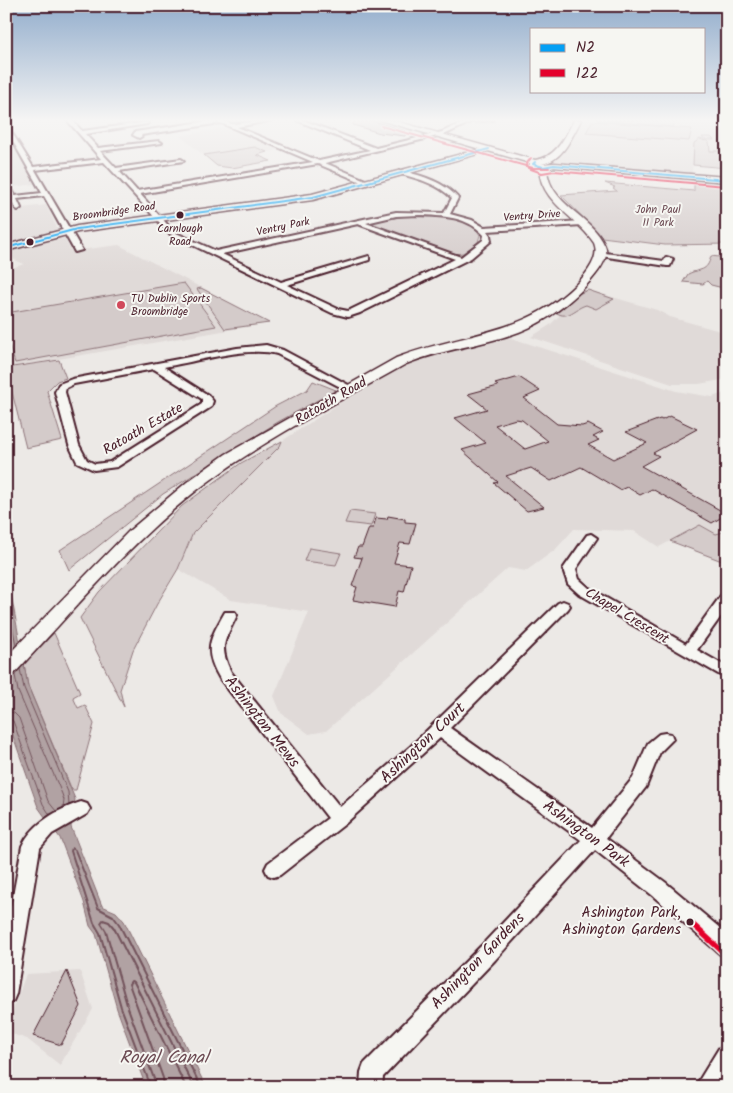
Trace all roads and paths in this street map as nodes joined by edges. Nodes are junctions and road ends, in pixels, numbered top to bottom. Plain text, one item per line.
1 (33, 171) edge
2 (116, 171) edge
3 (274, 171) edge
4 (337, 171) edge
5 (410, 171) edge
6 (544, 171) edge
7 (625, 171) edge
8 (403, 173) junction
9 (727, 180) edge
10 (366, 182) junction
11 (8, 189) dead end
12 (136, 193) junction
13 (47, 194) junction
14 (13, 198) junction
15 (18, 208) dead end
16 (445, 215) junction
17 (157, 218) junction
18 (358, 222) junction
19 (582, 223) junction
20 (484, 229) junction
21 (68, 231) junction
22 (6, 248) edge
23 (78, 250) dead end
24 (214, 254) junction
25 (601, 254) junction
26 (366, 258) dead end
27 (461, 259) junction
28 (669, 259) dead end
29 (280, 285) junction
30 (157, 367) junction
31 (351, 389) junction
32 (591, 538) dead end
33 (727, 597) edge
34 (563, 606) dead end
35 (230, 615) dead end
36 (688, 652) junction
37 (6, 670) edge
38 (727, 674) edge
39 (439, 729) junction
40 (665, 739) dead end
41 (81, 809) dead end
42 (339, 820) junction
43 (595, 838) junction
44 (274, 869) dead end
45 (727, 947) edge
46 (6, 994) edge
47 (727, 1056) edge
48 (371, 1087) edge
49 (706, 1087) edge

1 - 13 street
2 - 12 street
3 - 12 street
4 - 10 street
5 - 8 main road, Broombridge Road
6 - 19 main road
7 - 9 main road
8 - 10 main road, Broombridge Road
8 - 16 street
10 - 17 main road, Broombridge Road
11 - 14 street
12 - 17 street
13 - 14 street
13 - 21 street
14 - 15 street
16 - 18 street, Ventry Park
16 - 20 street, Ventry Park
17 - 21 main road, Broombridge Road
17 - 24 street
18 - 24 street, Ventry Park
18 - 27 street
19 - 20 street, Ventry Drive
19 - 25 main road
20 - 27 street
21 - 22 main road, Broombridge Road
21 - 23 street
24 - 29 street
25 - 28 street
25 - 31 main road, Ratoath Road
26 - 29 street
27 - 29 street
30 - 30 street, Ratoath Estate
30 - 31 street, Ratoath Estate
31 - 37 main road, Ratoath Road
32 - 36 street, Chapel Crescent
33 - 36 street
34 - 39 street, Ashington Court
35 - 42 street, Ashington Mews
36 - 38 street, Chapel Crescent
39 - 42 street, Ashington Court
39 - 43 street, Ashington Park
40 - 43 street, Ashington Gardens
41 - 46 street
42 - 44 street, Ashington Court
43 - 45 street, Ashington Park
43 - 48 street, Ashington Gardens
47 - 49 street

